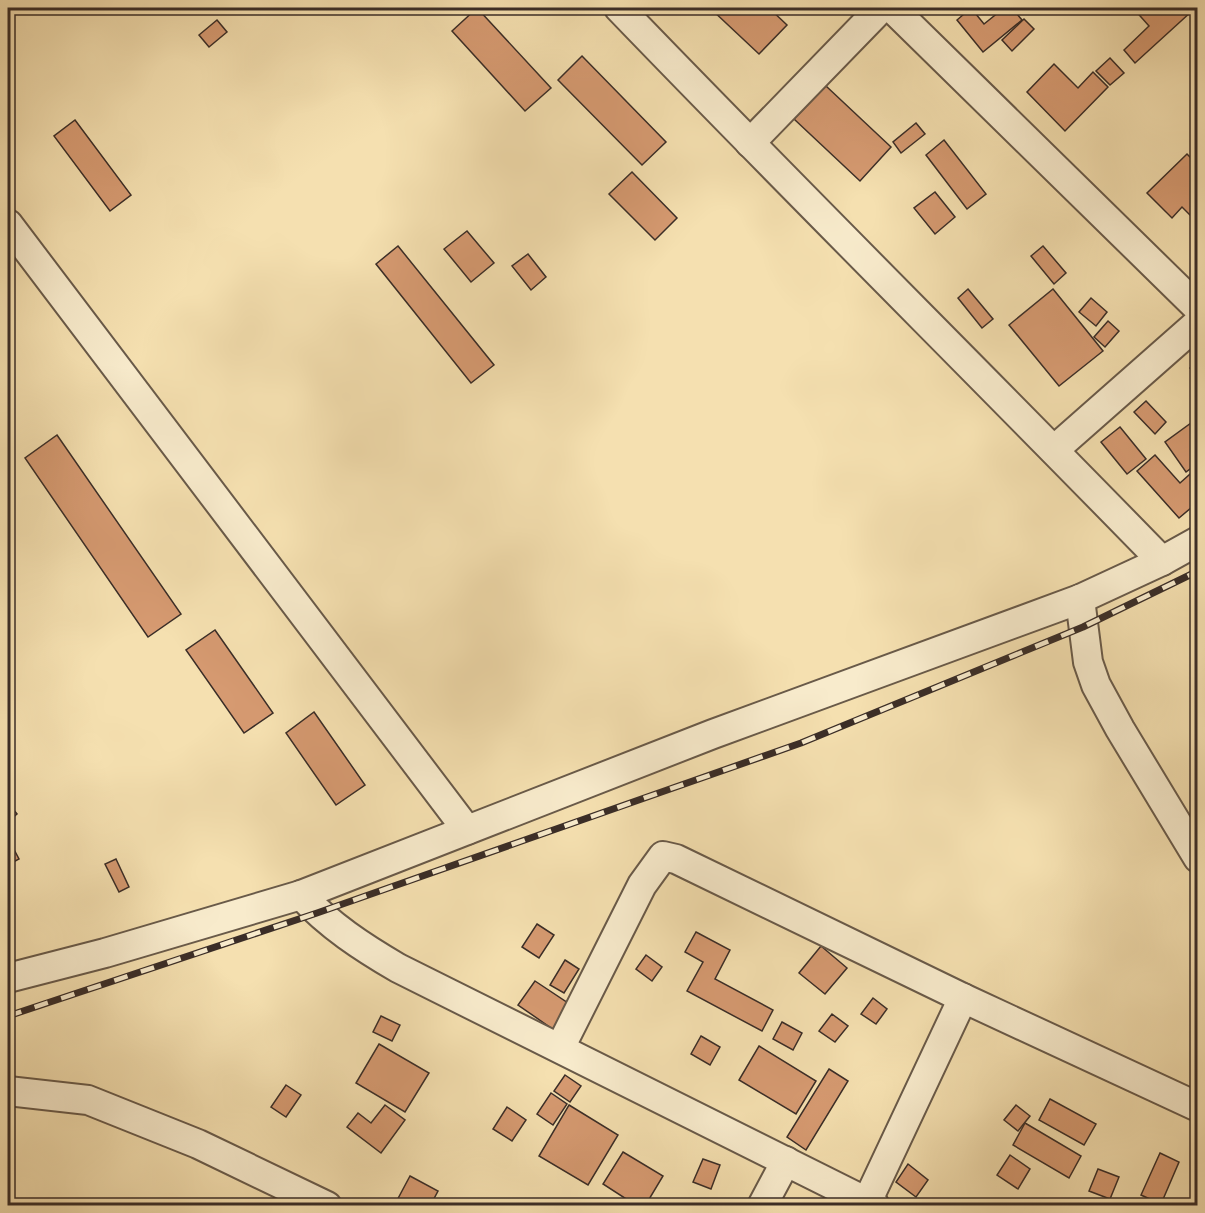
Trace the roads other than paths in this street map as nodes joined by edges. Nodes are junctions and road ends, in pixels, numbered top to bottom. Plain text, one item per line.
1 (620, 8) edge
2 (881, 8) edge
3 (892, 8) edge
4 (750, 143) junction
5 (8, 224) edge
6 (1197, 308) edge
7 (1197, 323) edge
8 (1054, 450) junction
9 (1197, 541) edge
10 (1162, 561) junction
11 (1080, 599) junction
12 (467, 830) junction
13 (1197, 858) edge
14 (301, 895) junction
15 (8, 978) edge
16 (963, 998) junction
17 (560, 1048) junction
18 (8, 1091) edge
19 (1197, 1107) edge
20 (786, 1161) junction
21 (871, 1204) edge
22 (327, 1206) edge
23 (762, 1206) edge

1 - 4 street
2 - 4 street
3 - 6 street
4 - 8 street
5 - 12 street
7 - 8 street
8 - 10 street
9 - 10 street
10 - 11 street
11 - 12 street
11 - 13 street
12 - 14 street
14 - 15 street
14 - 17 street
16 - 17 street
16 - 19 street
16 - 21 street
17 - 20 street
18 - 22 street
20 - 21 street
20 - 23 street

